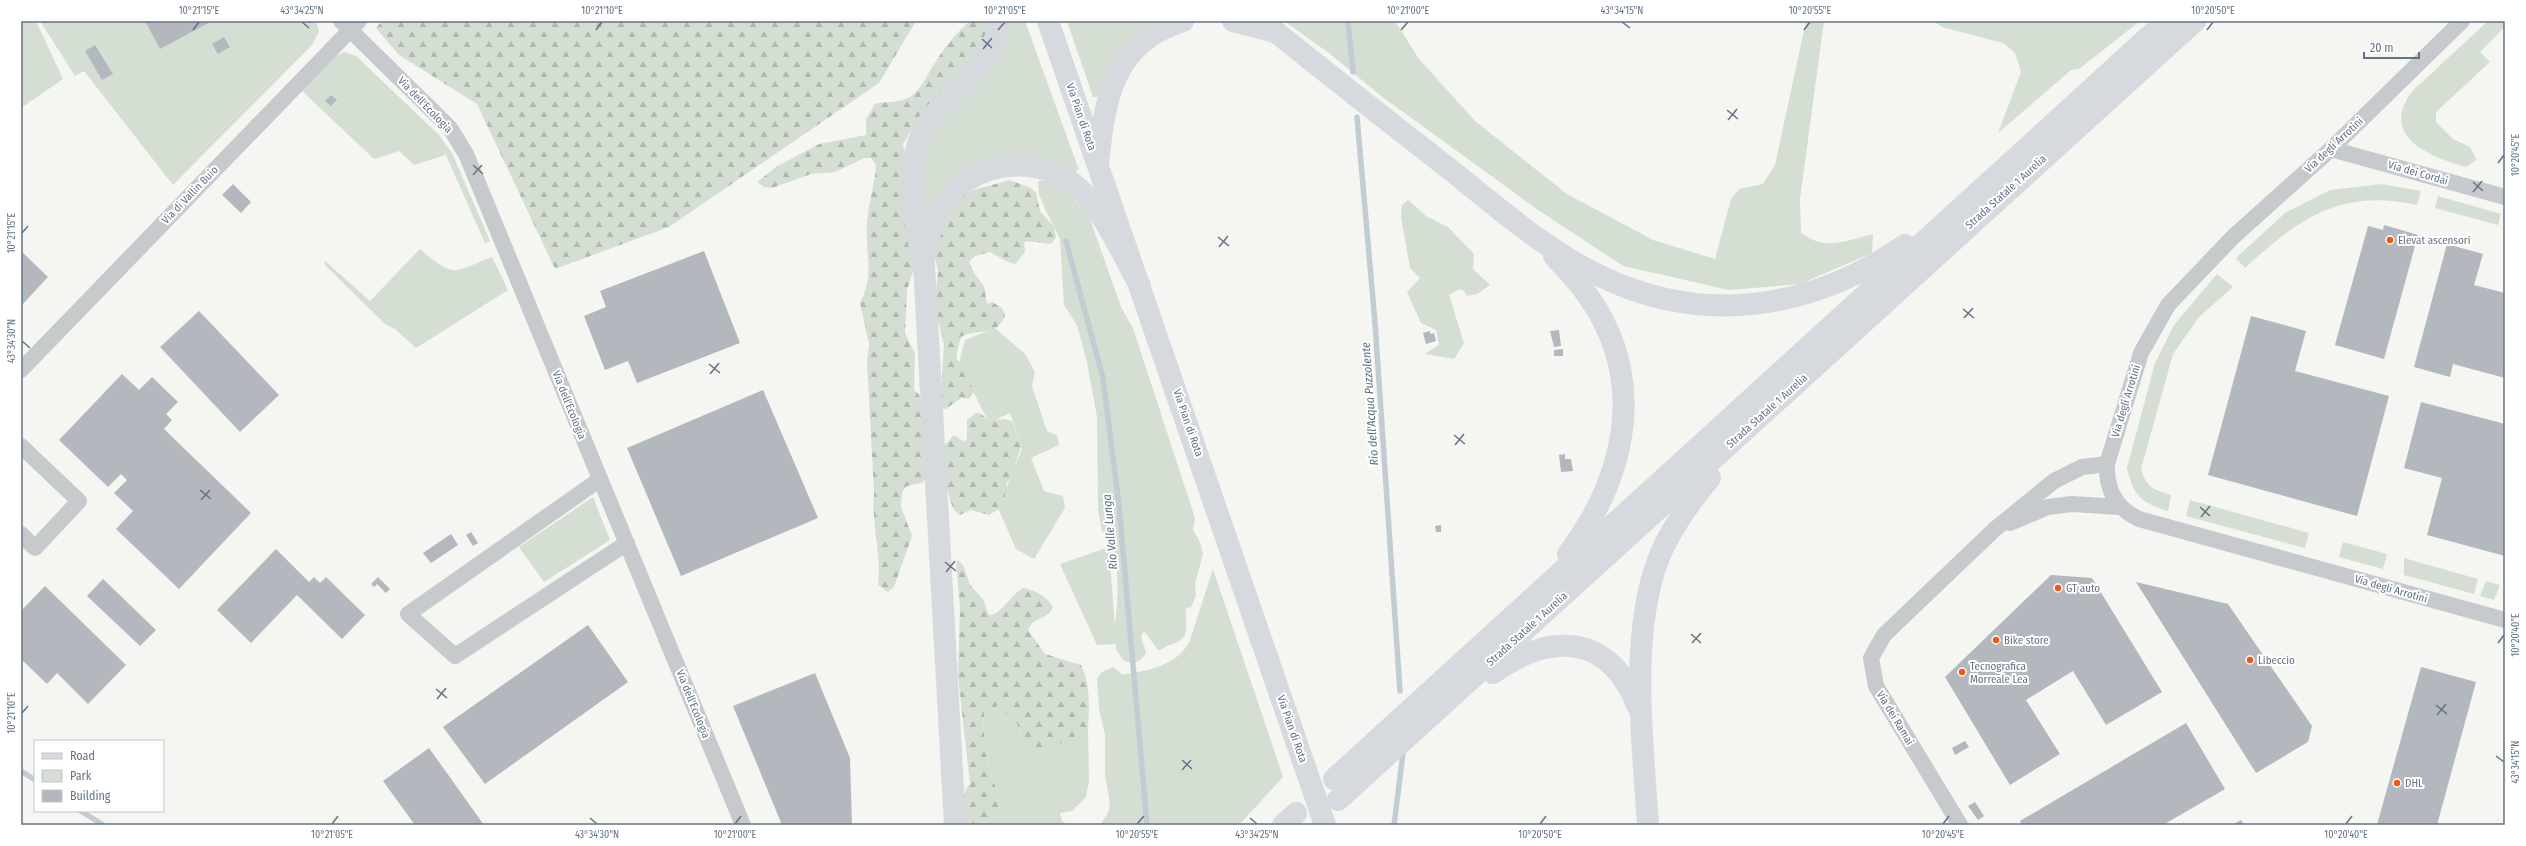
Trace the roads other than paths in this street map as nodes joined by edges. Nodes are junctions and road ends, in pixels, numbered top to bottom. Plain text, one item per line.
1 (1000, 21) edge
2 (1048, 21) edge
3 (1182, 21) edge
4 (1233, 21) edge
5 (2166, 21) edge
6 (2195, 21) edge
7 (2462, 21) edge
8 (350, 24) edge
9 (1269, 26) edge
10 (2331, 149) junction
11 (1098, 164) junction
12 (2505, 197) edge
13 (1962, 206) junction
14 (1534, 235) junction
15 (924, 266) junction
16 (1140, 286) junction
17 (21, 370) edge
18 (1779, 400) junction
19 (21, 446) edge
20 (2107, 464) junction
21 (599, 480) junction
22 (2120, 507) junction
23 (1995, 529) junction
24 (21, 534) edge
25 (627, 543) junction
26 (1535, 595) junction
27 (2505, 620) edge
28 (1641, 714) junction
29 (1431, 717) junction
30 (1334, 779) dead end
31 (1338, 800) dead end
32 (740, 824) edge
33 (955, 825) edge
34 (1325, 825) edge
35 (1648, 825) edge
36 (1960, 825) edge

1 - 15 main road
2 - 11 main road, Via Pian di Rota
3 - 11 main road
4 - 9 main road
5 - 13 main road, Strada Statale 1 Aurelia
6 - 18 main road, Strada Statale 1 Aurelia
7 - 10 street, Via degli Arrotini
8 - 17 street, Via di Vallin Buio
8 - 21 street, Via dell'Ecologia
9 - 14 main road
10 - 12 street, Via dei Cordai
10 - 20 street, Via degli Arrotini
11 - 16 main road, Via Pian di Rota
13 - 14 main road
13 - 26 main road, Strada Statale 1 Aurelia
14 - 26 main road
15 - 16 main road
15 - 33 main road
16 - 34 main road, Via Pian di Rota
18 - 28 main road
18 - 29 main road, Strada Statale 1 Aurelia
19 - 24 street
20 - 22 street, Via degli Arrotini
20 - 23 street, Via dei Ramai
21 - 25 street, Via dell'Ecologia
21 - 25 street
22 - 23 street, Via dei Ramai
22 - 27 street, Via degli Arrotini
23 - 36 street, Via dei Ramai
25 - 32 street, Via dell'Ecologia
26 - 30 main road, Strada Statale 1 Aurelia
28 - 29 main road
28 - 35 main road
29 - 31 main road, Strada Statale 1 Aurelia

